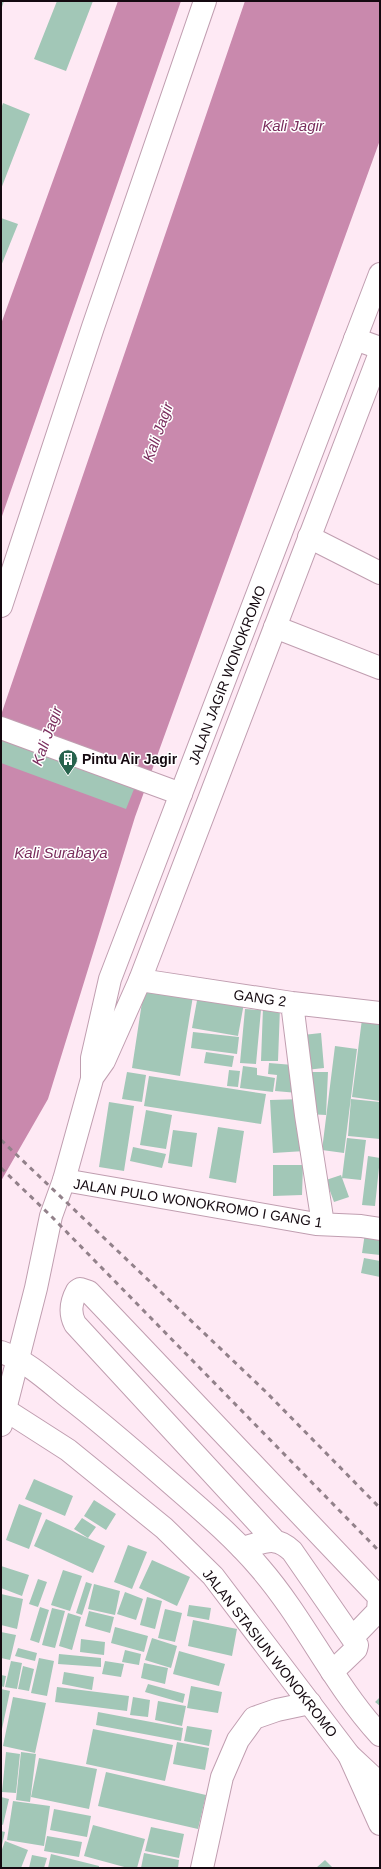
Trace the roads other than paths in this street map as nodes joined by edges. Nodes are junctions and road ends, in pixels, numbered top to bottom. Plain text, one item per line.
1 (205, 1) edge
2 (380, 274) edge
3 (355, 339) junction
4 (380, 348) edge
5 (380, 353) edge
6 (309, 537) junction
7 (380, 573) edge
8 (1, 606) edge
9 (249, 617) junction
10 (275, 627) junction
11 (380, 668) edge
12 (1, 728) edge
13 (181, 794) junction
14 (140, 980) junction
15 (292, 1003) junction
16 (380, 1013) edge
17 (92, 1080) junction
18 (64, 1180) junction
19 (323, 1224) junction
20 (380, 1229) edge
21 (9, 1355) edge
22 (3, 1414) edge
23 (274, 1540) junction
24 (242, 1548) junction
25 (353, 1637) junction
26 (332, 1672) junction
27 (310, 1703) junction
28 (380, 1734) edge
29 (349, 1755) junction
30 (380, 1784) edge
31 (380, 1824) edge
32 (202, 1868) edge

1 - 8 main road
2 - 3 main road, JALAN JAGIR WONOKROMO
3 - 4 main road
3 - 9 main road, JALAN JAGIR WONOKROMO
5 - 6 main road, JALAN JAGIR WONOKROMO
6 - 7 main road
6 - 10 main road, JALAN JAGIR WONOKROMO
9 - 10 main road
9 - 13 main road, JALAN JAGIR WONOKROMO
10 - 11 main road
10 - 14 main road, JALAN JAGIR WONOKROMO
12 - 13 main road
13 - 17 main road, JALAN JAGIR WONOKROMO
14 - 15 main road, GANG 2
14 - 17 main road, JALAN JAGIR WONOKROMO
15 - 16 main road, GANG 2
15 - 19 main road
17 - 18 main road, JALAN JAGIR WONOKROMO
18 - 19 main road, JALAN PULO WONOKROMO I GANG 1
18 - 21 main road, JALAN JAGIR WONOKROMO
19 - 20 main road, JALAN PULO WONOKROMO I GANG 1
21 - 22 main road, JALAN JAGIR WONOKROMO
21 - 24 main road
22 - 27 main road, JALAN STASIUN WONOKROMO
23 - 24 main road
23 - 25 main road
23 - 25 main road
24 - 26 main road
25 - 26 main road
26 - 28 main road
27 - 29 main road, JALAN STASIUN WONOKROMO
27 - 32 main road
29 - 30 main road, JALAN STASIUN WONOKROMO
29 - 31 main road

